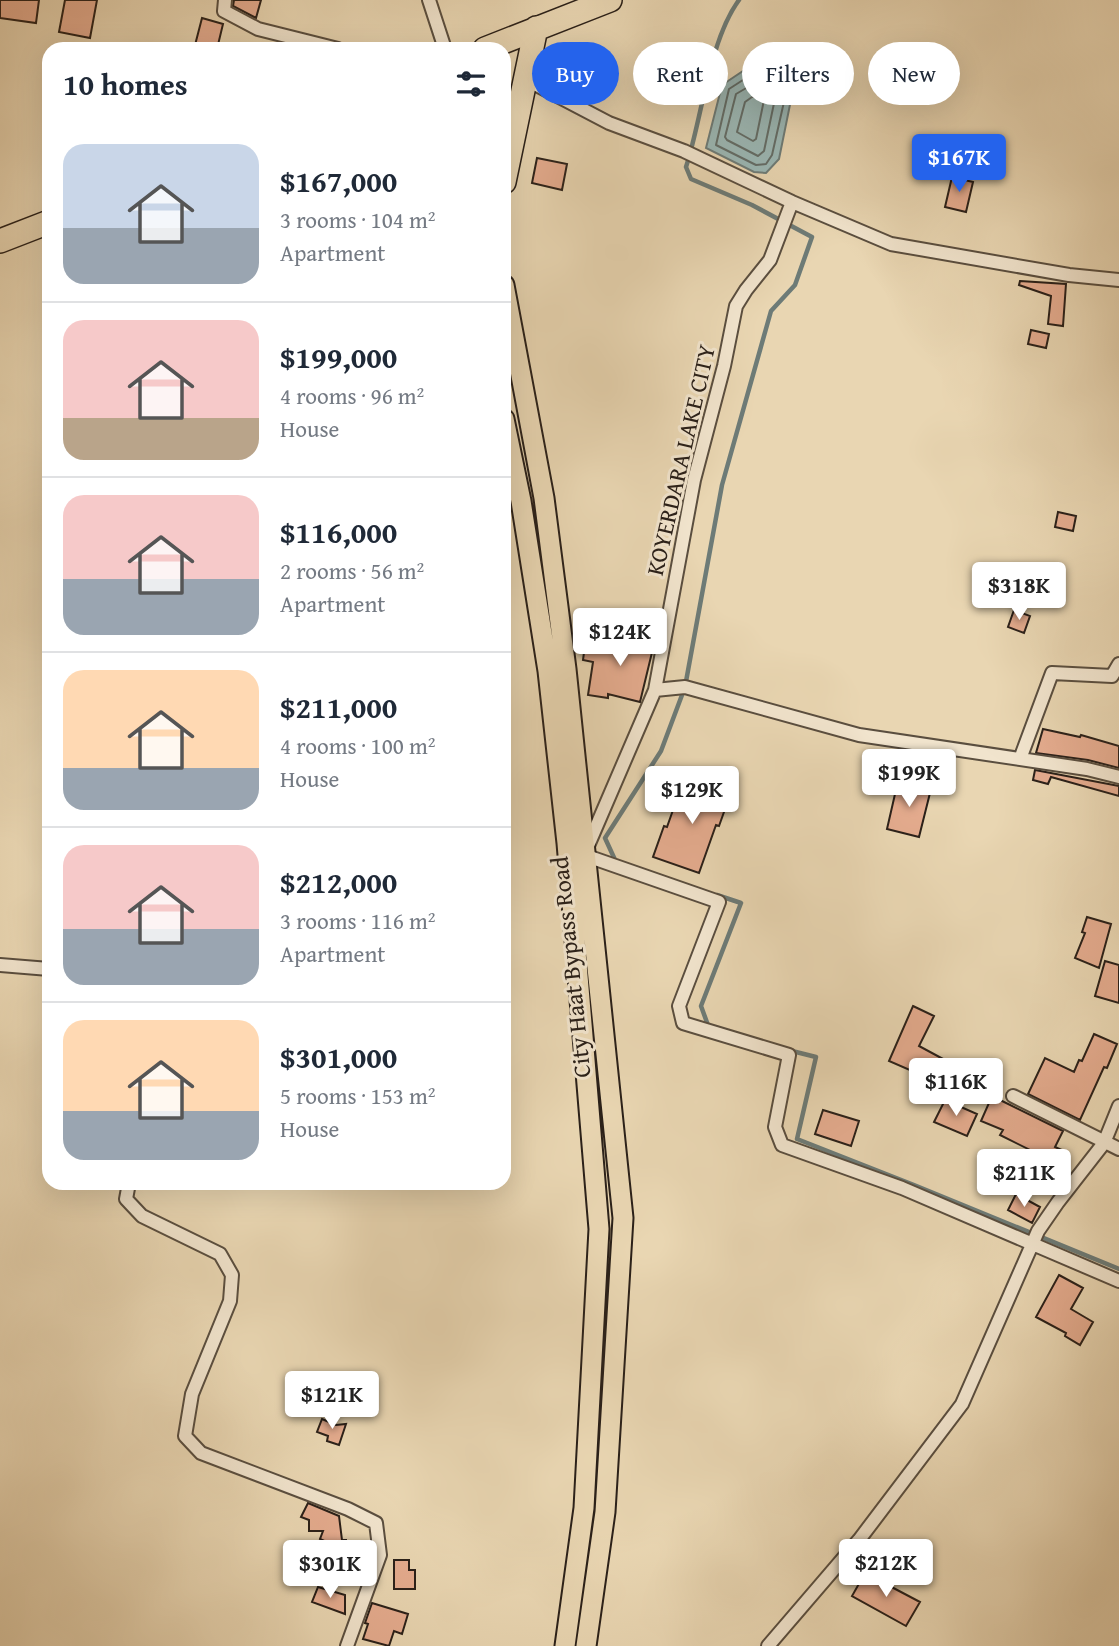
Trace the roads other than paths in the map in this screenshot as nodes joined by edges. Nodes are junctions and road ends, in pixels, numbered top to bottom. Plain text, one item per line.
1 (225, 0) edge
2 (429, 0) edge
3 (610, 0) edge
4 (536, 28) junction
5 (310, 42) edge
6 (443, 42) edge
7 (502, 42) edge
8 (525, 79) junction
9 (511, 148) edge
10 (792, 202) junction
11 (42, 225) edge
12 (0, 241) edge
13 (1119, 280) edge
14 (511, 322) edge
15 (511, 453) edge
16 (1119, 664) edge
17 (655, 690) junction
18 (1020, 759) junction
19 (1119, 777) edge
20 (584, 855) junction
21 (0, 965) edge
22 (42, 968) edge
23 (1013, 1096) dead end
24 (1119, 1106) edge
25 (1104, 1143) junction
26 (1119, 1149) edge
27 (128, 1190) edge
28 (1034, 1239) junction
29 (1119, 1281) edge
30 (347, 1646) edge
31 (565, 1646) edge
32 (586, 1646) edge
33 (768, 1646) edge

1 - 5 street
2 - 6 street
3 - 4 highway
4 - 7 highway
4 - 8 highway
8 - 9 highway
8 - 10 street
10 - 13 street
10 - 17 street, KOYERDARA LAKE CITY
11 - 12 highway
14 - 20 main road, City Haat Bypass Road
15 - 31 main road, City Haat Bypass Road
16 - 18 street
17 - 18 street
17 - 20 street, KOYERDARA LAKE CITY
18 - 19 street
20 - 28 street
20 - 32 main road, City Haat Bypass Road
21 - 22 street
23 - 25 street
24 - 25 street
25 - 26 street
25 - 28 street
27 - 30 street
28 - 29 street
28 - 33 street

